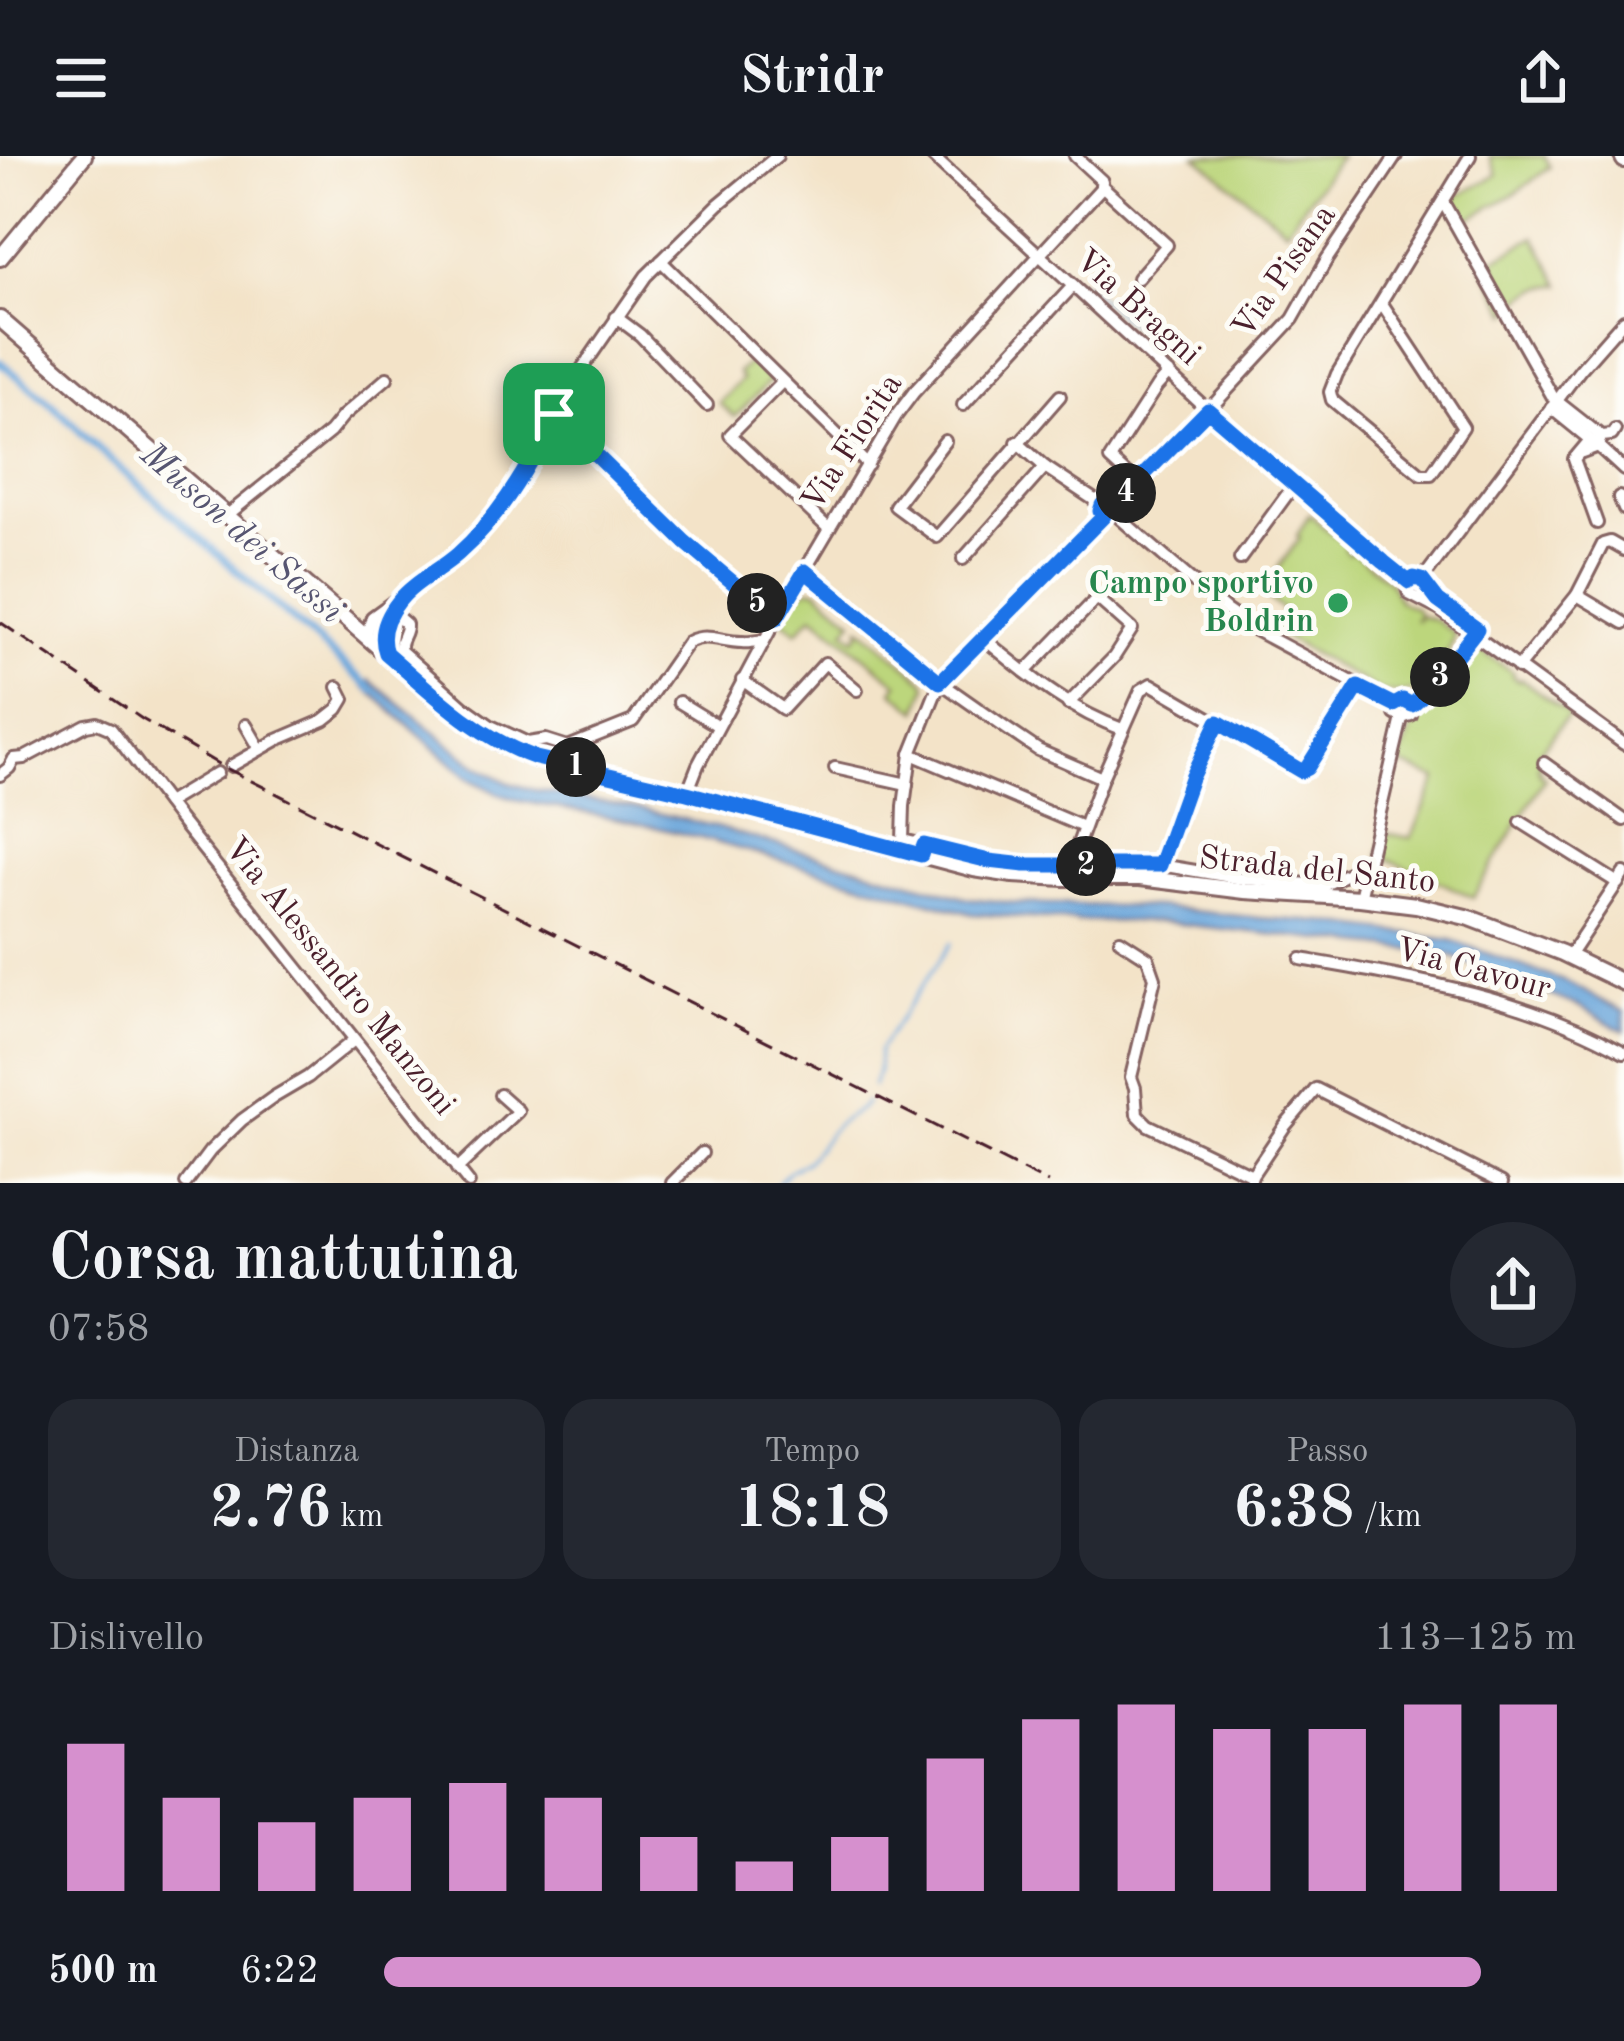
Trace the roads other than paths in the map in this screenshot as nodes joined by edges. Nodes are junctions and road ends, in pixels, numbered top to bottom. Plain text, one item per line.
1 (84, 156) edge
2 (777, 156) edge
3 (932, 156) edge
4 (1075, 156) edge
5 (1396, 156) edge
6 (1470, 156) edge
7 (1102, 185) junction
8 (1443, 202) junction
9 (1038, 254) junction
10 (0, 258) edge
11 (661, 261) junction
12 (1138, 278) dead end
13 (1073, 286) junction
14 (1381, 302) junction
15 (616, 316) junction
16 (0, 319) edge
17 (1624, 320) edge
18 (1169, 373) junction
19 (387, 378) dead end
20 (782, 382) junction
21 (1060, 396) dead end
22 (707, 405) dead end
23 (963, 405) dead end
24 (1554, 405) junction
25 (1208, 410) junction
26 (554, 414) junction
27 (1615, 430) dead end
28 (945, 440) dead end
29 (1596, 441) junction
30 (1017, 442) junction
31 (868, 465) junction
32 (1045, 466) junction
33 (1624, 470) edge
34 (1136, 483) junction
35 (1294, 485) junction
36 (1108, 510) junction
37 (226, 517) junction
38 (1597, 523) dead end
39 (829, 529) junction
40 (1624, 550) edge
41 (963, 559) dead end
42 (1240, 559) dead end
43 (805, 571) junction
44 (1419, 582) junction
45 (1577, 595) junction
46 (386, 611) junction
47 (338, 614) junction
48 (776, 619) junction
49 (1624, 623) edge
50 (384, 627) junction
51 (1475, 632) junction
52 (366, 637) junction
53 (982, 638) junction
54 (764, 640) junction
55 (386, 653) junction
56 (1520, 665) junction
57 (1025, 672) junction
58 (742, 680) junction
59 (940, 682) junction
60 (1358, 687) junction
61 (857, 690) dead end
62 (341, 693) dead end
63 (679, 702) dead end
64 (1068, 704) junction
65 (1394, 705) junction
66 (1412, 705) junction
67 (1402, 718) junction
68 (1218, 722) junction
69 (246, 725) dead end
70 (718, 726) junction
71 (1122, 729) junction
72 (1624, 741) edge
73 (260, 748) junction
74 (0, 750) edge
75 (911, 754) junction
76 (14, 759) junction
77 (1544, 764) dead end
78 (231, 766) dead end
79 (835, 768) dead end
80 (218, 773) dead end
81 (0, 775) edge
82 (1102, 778) junction
83 (907, 784) junction
84 (687, 793) junction
85 (167, 803) junction
86 (1624, 820) edge
87 (1521, 822) dead end
88 (1083, 827) junction
89 (923, 850) junction
90 (1160, 865) junction
91 (1070, 866) junction
92 (1112, 872) junction
93 (1366, 874) junction
94 (1188, 877) junction
95 (1621, 878) edge
96 (1360, 898) junction
97 (1120, 940) dead end
98 (1569, 956) junction
99 (1301, 959) dead end
100 (1624, 983) edge
101 (354, 1040) junction
102 (1624, 1052) edge
103 (500, 1095) dead end
104 (702, 1153) dead end
105 (458, 1168) junction
106 (1251, 1179) edge
107 (186, 1183) edge
108 (469, 1183) edge
109 (672, 1183) edge
110 (1502, 1183) edge

1 - 10 main road
2 - 11 street
3 - 9 street, Via Bragni
4 - 7 street
5 - 25 street, Via Pisana
6 - 8 street
7 - 9 street, Via Fiorita
7 - 12 street
8 - 14 street
8 - 24 street
9 - 13 street, Via Bragni
9 - 31 street, Via Fiorita
11 - 15 street
11 - 20 street
13 - 18 street, Via Bragni
13 - 23 street
14 - 14 street
15 - 22 street
15 - 26 street
16 - 37 main road, Strada del Santo
17 - 24 street
18 - 25 street, Via Bragni
18 - 34 street
19 - 37 street
20 - 31 street
20 - 39 street
21 - 30 street
24 - 29 street
24 - 44 street
25 - 34 street, Via Bragni
25 - 35 street
26 - 46 street
26 - 48 street
27 - 29 street
28 - 30 street
29 - 33 street
29 - 38 street
30 - 32 street
31 - 39 street, Via Fiorita
32 - 36 street
32 - 41 street
34 - 36 street, Via Bragni
35 - 42 street
35 - 44 street
36 - 53 street, Via Bragni
36 - 60 street
37 - 47 main road, Strada del Santo
39 - 43 street, Via Fiorita
40 - 45 street
43 - 48 street, Via Fiorita
43 - 59 street
44 - 51 street
44 - 51 street
45 - 49 street
45 - 56 street
46 - 47 street
46 - 50 street
46 - 52 street
46 - 54 street
47 - 52 main road, Strada del Santo
48 - 54 street, Via Fiorita
50 - 52 street
50 - 55 street
51 - 56 street
51 - 66 street
52 - 55 main road, Strada del Santo
53 - 57 street
53 - 59 street, Via Bragni
54 - 58 street, Via Fiorita
55 - 84 main road, Strada del Santo
56 - 72 street
57 - 64 street
57 - 64 street
58 - 61 street
58 - 70 street, Via Fiorita
59 - 75 street
59 - 82 street
60 - 65 street
60 - 68 street
62 - 73 street
63 - 70 street
64 - 71 street
65 - 66 street
65 - 67 street
66 - 67 street
67 - 93 street
68 - 71 street
68 - 90 street
69 - 73 street
70 - 84 street, Via Fiorita
71 - 82 street
73 - 78 street
74 - 76 street
75 - 83 street
75 - 88 street
76 - 81 street
76 - 85 street, Via Alessandro Manzoni
77 - 86 street
79 - 83 street
80 - 85 street
82 - 88 street
83 - 89 street, Strada del Santo
84 - 89 main road, Strada del Santo
85 - 101 street, Via Alessandro Manzoni
87 - 95 street
88 - 91 street
89 - 91 street, Strada del Santo
89 - 92 main road, Strada del Santo
90 - 92 street, Strada del Santo
90 - 94 street, Strada del Santo
91 - 92 street, Strada del Santo
92 - 94 main road, Strada del Santo
93 - 94 street, Strada del Santo
93 - 96 street
94 - 96 main road, Strada del Santo
95 - 98 street
96 - 98 main road, Strada del Santo
97 - 106 street
98 - 100 main road, Strada del Santo
99 - 102 street, Via Cavour
101 - 105 street, Via Alessandro Manzoni
101 - 107 street
103 - 105 street
104 - 109 street
105 - 108 street, Via Alessandro Manzoni
106 - 110 street

